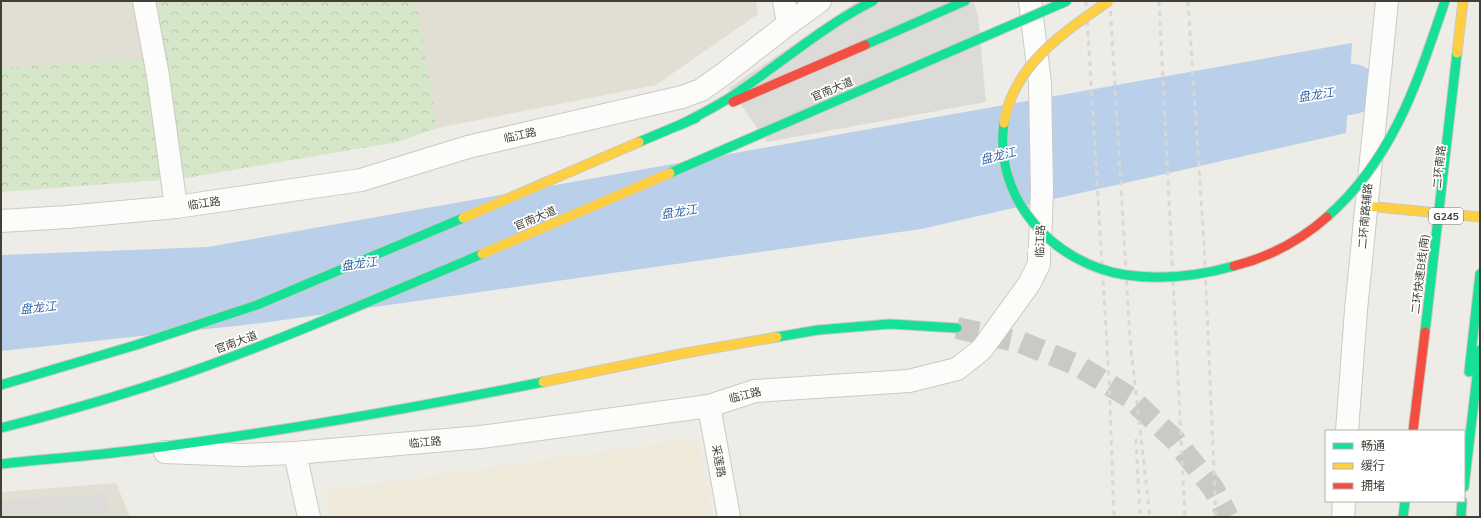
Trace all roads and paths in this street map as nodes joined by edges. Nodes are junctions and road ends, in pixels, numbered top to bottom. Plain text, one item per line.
1 (144, 1) edge
2 (784, 1) edge
3 (820, 1) edge
4 (873, 1) edge
5 (965, 1) edge
6 (1030, 1) edge
7 (1067, 1) edge
8 (1109, 1) edge
9 (1387, 1) edge
10 (1446, 1) edge
11 (1463, 1) edge
12 (1471, 1) edge
13 (788, 24) junction
14 (680, 125) junction
15 (1366, 206) junction
16 (176, 207) junction
17 (1446, 214) junction
18 (1480, 217) edge
19 (1, 221) edge
20 (1480, 274) edge
21 (957, 328) tunnel mouth
22 (1480, 350) edge
23 (1, 385) edge
24 (709, 406) junction
25 (1, 428) edge
26 (1347, 430) edge
27 (1413, 430) edge
28 (1421, 430) edge
29 (1462, 430) edge
30 (136, 450) junction
31 (295, 453) junction
32 (1, 464) edge
33 (1465, 478) edge
34 (1344, 502) edge
35 (1405, 502) edge
36 (1412, 502) edge
37 (1462, 502) edge
38 (309, 517) edge
39 (729, 517) edge
40 (1343, 517) edge
41 (1403, 517) edge
42 (1411, 517) edge
43 (1461, 517) edge

1 - 16 street
2 - 13 street
3 - 13 street, 临江路
4 - 14 main road
5 - 14 main road
6 - 24 street, 临江路, bridge
7 - 25 main road, 官南大道, bridge
8 - 10 main road, bridge
9 - 15 street, 二环南路辅路
11 - 27 main road, 二环快速B线(南), bridge
12 - 17 main road, 二环南路 / G245
13 - 16 street, 临江路
14 - 23 main road
15 - 17 main road
15 - 26 street, 二环南路辅路
16 - 19 street, 临江路
17 - 18 main road
17 - 28 main road, 二环南路 / G245
20 - 29 main road
21 - 30 main road
22 - 33 main road
24 - 31 street, 临江路
24 - 39 street, 采莲路
30 - 31 street, 临江路
30 - 32 main road
31 - 38 street
34 - 40 street
35 - 41 main road
36 - 42 main road
37 - 43 main road

